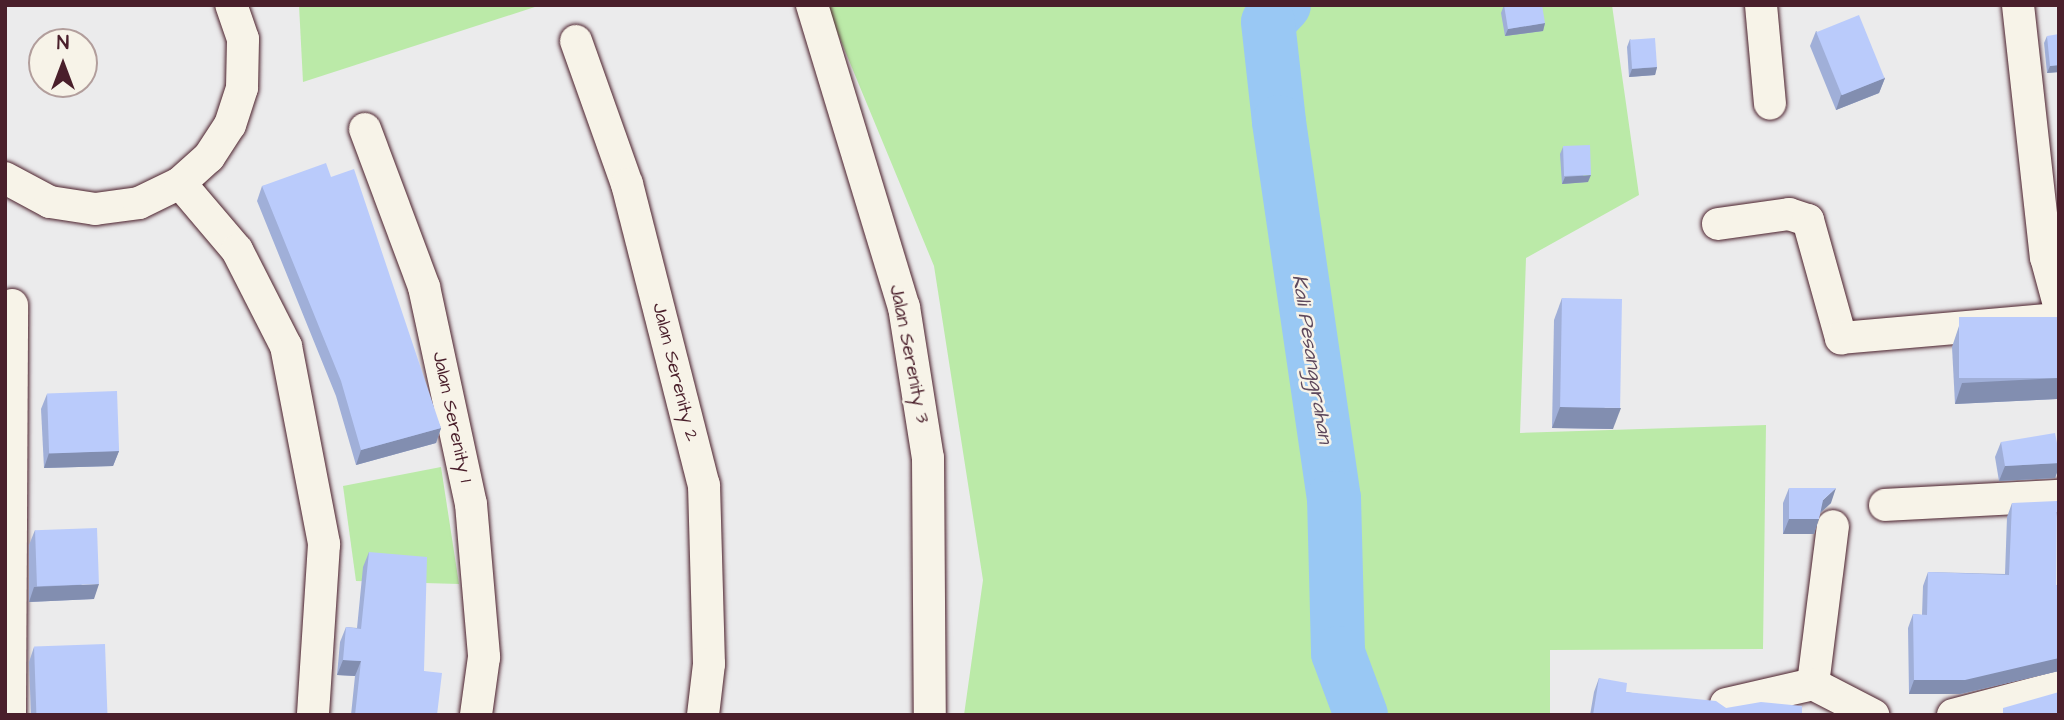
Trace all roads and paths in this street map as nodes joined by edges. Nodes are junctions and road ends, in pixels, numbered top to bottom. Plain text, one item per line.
1 (231, 5) edge
2 (812, 5) edge
3 (1761, 5) edge
4 (2018, 5) edge
5 (576, 41) dead end
6 (1770, 104) dead end
7 (365, 129) dead end
8 (2049, 152) edge
9 (5, 178) edge
10 (180, 183) junction
11 (1718, 224) dead end
12 (12, 305) dead end
13 (2059, 305) edge
14 (2059, 319) edge
15 (1885, 505) dead end
16 (2058, 505) edge
17 (1833, 526) dead end
18 (1812, 684) junction
19 (2059, 687) edge
20 (1726, 704) edge
21 (10, 715) edge
22 (313, 715) edge
23 (476, 715) edge
24 (703, 715) edge
25 (930, 715) edge
26 (1873, 715) edge
27 (1953, 715) edge

1 - 10 street
2 - 25 street, Jalan Serenity 3
3 - 6 street
4 - 8 street
5 - 24 street, Jalan Serenity 2
7 - 23 street, Jalan Serenity 1
8 - 13 street
9 - 10 street
10 - 22 street
11 - 14 street
12 - 21 street
15 - 16 street
17 - 18 street
18 - 20 street
18 - 26 street
19 - 27 street

